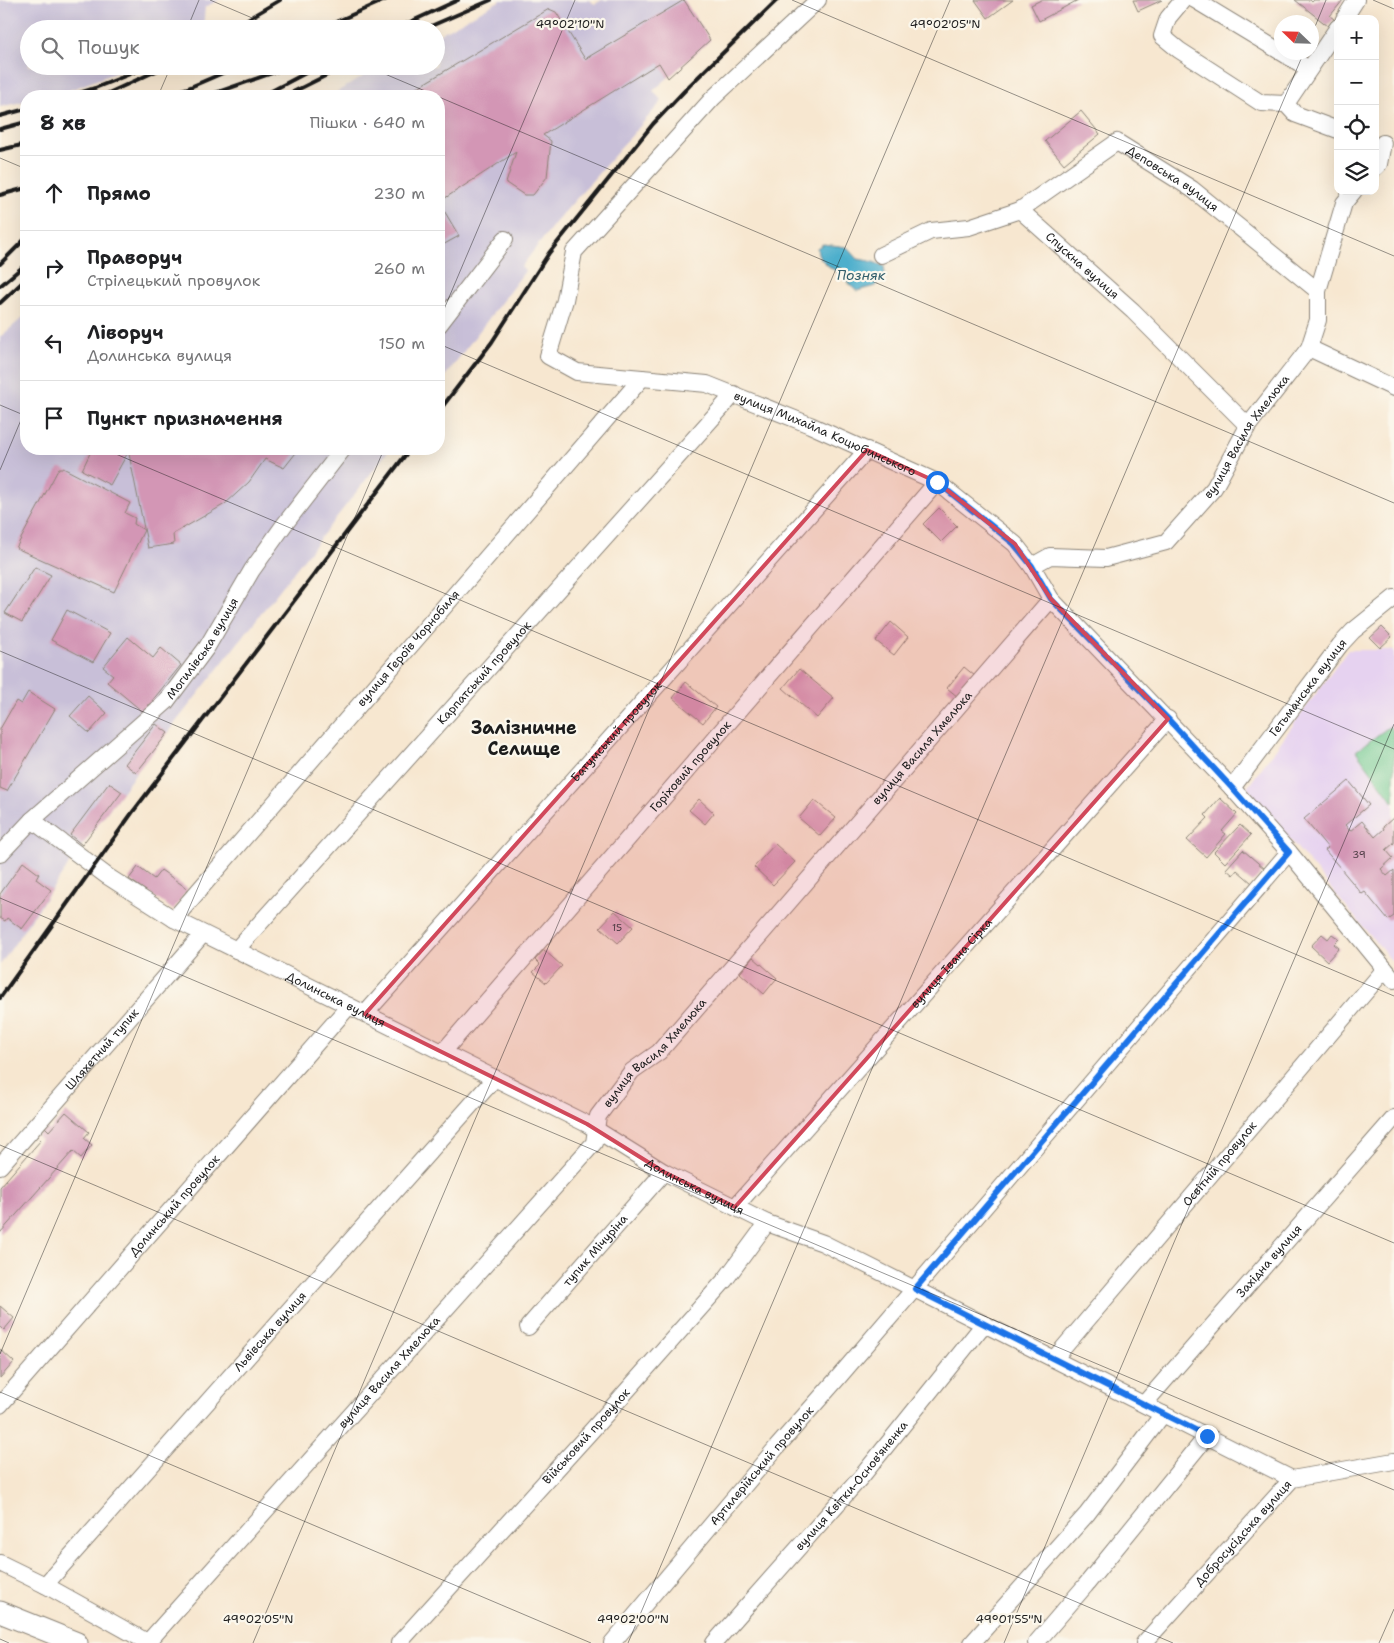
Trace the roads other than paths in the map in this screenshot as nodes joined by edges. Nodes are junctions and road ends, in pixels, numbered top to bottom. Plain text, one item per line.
1 (818, 0) edge
2 (1183, 0) edge
3 (1194, 0) edge
4 (1356, 0) edge
5 (1347, 15) edge
6 (1334, 33) edge
7 (1309, 69) junction
8 (1286, 104) junction
9 (1334, 129) edge
10 (1384, 144) edge
11 (1379, 165) edge
12 (1351, 195) edge
13 (1020, 210) junction
14 (506, 239) dead end
15 (881, 255) dead end
16 (1318, 291) junction
17 (445, 317) edge
18 (1309, 348) junction
19 (642, 378) junction
20 (1394, 388) edge
21 (734, 394) junction
22 (1248, 426) junction
23 (866, 450) junction
24 (338, 455) edge
25 (937, 482) junction
26 (1032, 566) junction
27 (1394, 598) edge
28 (1051, 599) junction
29 (1168, 719) junction
30 (1232, 788) junction
31 (32, 820) junction
32 (1289, 852) junction
33 (0, 854) edge
34 (174, 919) junction
35 (203, 934) junction
36 (236, 950) junction
37 (1389, 974) edge
38 (349, 1006) junction
39 (365, 1014) junction
40 (443, 1052) junction
41 (495, 1078) junction
42 (1394, 1118) edge
43 (596, 1130) junction
44 (0, 1166) edge
45 (664, 1172) junction
46 (735, 1207) junction
47 (767, 1223) junction
48 (915, 1289) junction
49 (984, 1324) junction
50 (528, 1327) dead end
51 (1054, 1359) junction
52 (1144, 1404) junction
53 (0, 1405) edge
54 (1163, 1414) junction
55 (1207, 1436) junction
56 (1394, 1461) edge
57 (1292, 1479) junction
58 (0, 1563) edge
59 (44, 1585) junction
60 (0, 1612) edge
61 (77, 1643) edge
62 (149, 1643) edge
63 (398, 1643) edge
64 (612, 1643) edge
65 (714, 1643) edge
66 (972, 1643) edge
67 (1036, 1643) edge
68 (1144, 1643) edge

1 - 19 street, вулиця Михайла Коцюбинського
2 - 8 street
3 - 7 street
4 - 5 street
6 - 7 street
7 - 8 street
8 - 9 street
10 - 11 street
12 - 16 street, вулиця Василя Хмелюка
13 - 15 street
13 - 16 street, Деповська вулиця
13 - 22 street, Спускна вулиця
14 - 17 street
16 - 18 street, вулиця Василя Хмелюка
18 - 20 street
18 - 22 street, вулиця Василя Хмелюка
19 - 21 street, вулиця Михайла Коцюбинського
19 - 34 street, вулиця Героїв Чорнобиля
21 - 23 street, вулиця Михайла Коцюбинського
21 - 36 street, Карпатський провулок
22 - 26 street, вулиця Василя Хмелюка
23 - 25 street, вулиця Михайла Коцюбинського
23 - 39 street, Батумський провулок
24 - 31 street, Могилівська вулиця
25 - 26 street, вулиця Михайла Коцюбинського
25 - 40 street, Горіховий провулок
26 - 28 street, вулиця Михайла Коцюбинського
27 - 30 street, Гетьманська вулиця
28 - 29 street, вулиця Михайла Коцюбинського
28 - 43 street, вулиця Василя Хмелюка
29 - 30 street, вулиця Михайла Коцюбинського
29 - 46 street, вулиця Івана Сірка
30 - 32 street, вулиця Михайла Коцюбинського
31 - 33 street, Могилівська вулиця
31 - 34 street, Долинська вулиця
32 - 37 street, вулиця Михайла Коцюбинського
32 - 48 street, Артилерійський провулок
34 - 35 street, Долинська вулиця
35 - 36 street, Долинська вулиця
35 - 44 street, Шляхетний тупик
36 - 38 street, Долинська вулиця
37 - 51 street, Освітній провулок
38 - 39 street, Долинська вулиця
38 - 53 street, Долинський провулок
39 - 40 street, Долинська вулиця
40 - 41 street, Долинська вулиця
41 - 43 street, Долинська вулиця
41 - 59 street, Львівська вулиця
42 - 52 street, Західна вулиця
43 - 45 street, Долинська вулиця
43 - 62 street, вулиця Василя Хмелюка
45 - 46 street, Долинська вулиця
45 - 50 street, тупик Мічуріна
46 - 47 street, Долинська вулиця
47 - 48 street, Долинська вулиця
47 - 63 street, Військовий провулок
48 - 49 street, Долинська вулиця
48 - 64 street, Артилерійський провулок
49 - 51 street, Долинська вулиця
49 - 65 street, вулиця Квітки-Основ'яненка
51 - 52 street, Долинська вулиця
52 - 54 street, Долинська вулиця
54 - 55 street, Долинська вулиця
54 - 66 street
55 - 57 street, Долинська вулиця
55 - 67 street
56 - 57 street, Добросусідська вулиця
57 - 68 street, Добросусідська вулиця
58 - 59 street
59 - 62 street
60 - 61 main road

